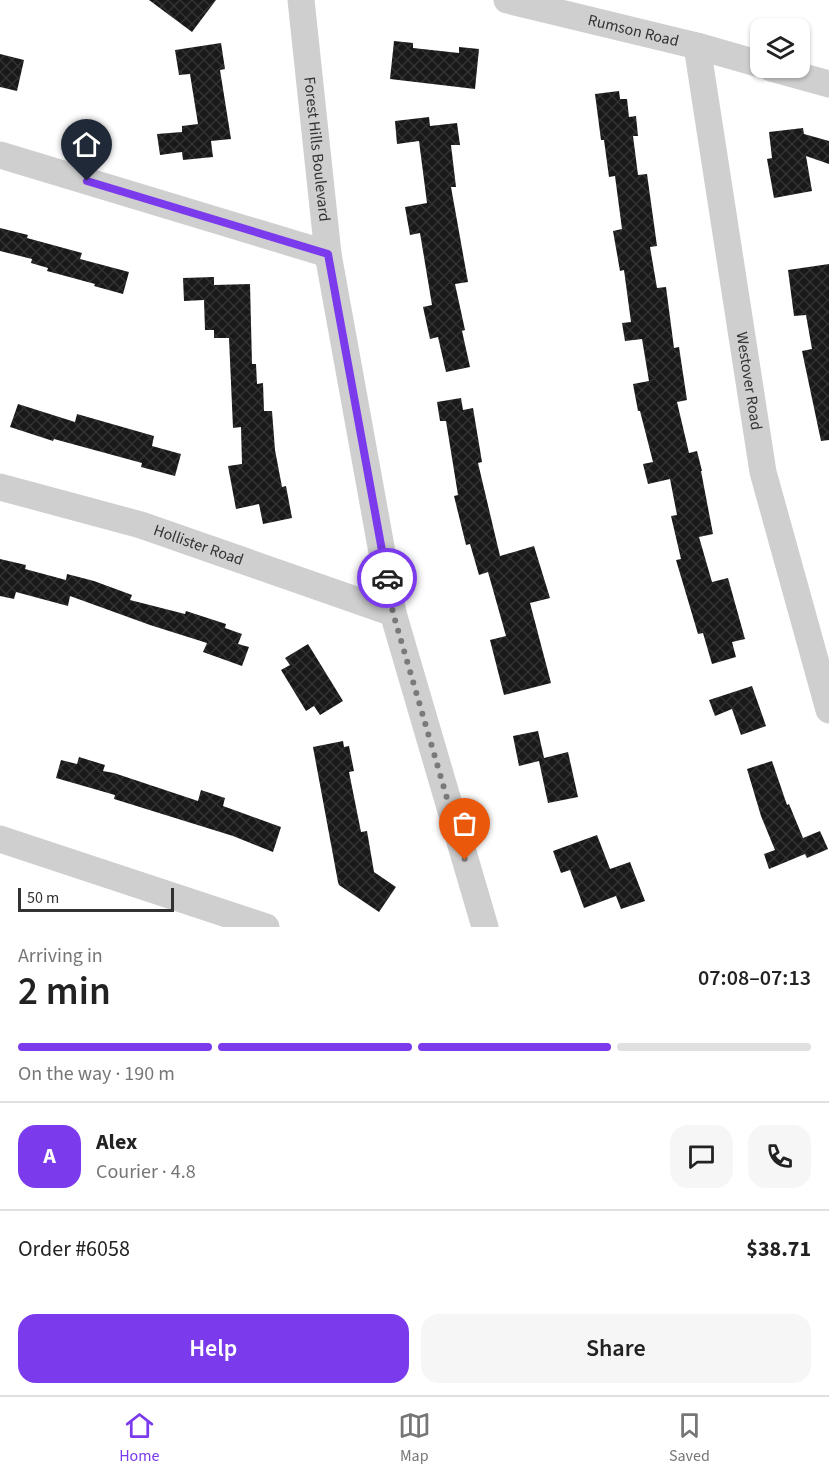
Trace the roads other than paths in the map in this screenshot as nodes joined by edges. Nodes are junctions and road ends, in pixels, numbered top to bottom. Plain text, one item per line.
1 (302, 0) edge
2 (507, 0) edge
3 (697, 46) junction
4 (750, 61) edge
5 (807, 78) edge
6 (829, 84) edge
7 (0, 155) edge
8 (328, 254) junction
9 (0, 488) edge
10 (393, 613) junction
11 (829, 710) edge
12 (0, 840) edge
13 (266, 927) edge
14 (485, 927) edge

1 - 8 street, Forest Hills Boulevard
2 - 3 street, Rumson Road
3 - 4 street, Rumson Road
3 - 11 street, Westover Road
5 - 6 street
7 - 8 street
8 - 10 street, Forest Hills Boulevard
9 - 10 street, Hollister Road
10 - 14 street, Forest Hills Boulevard
12 - 13 street

